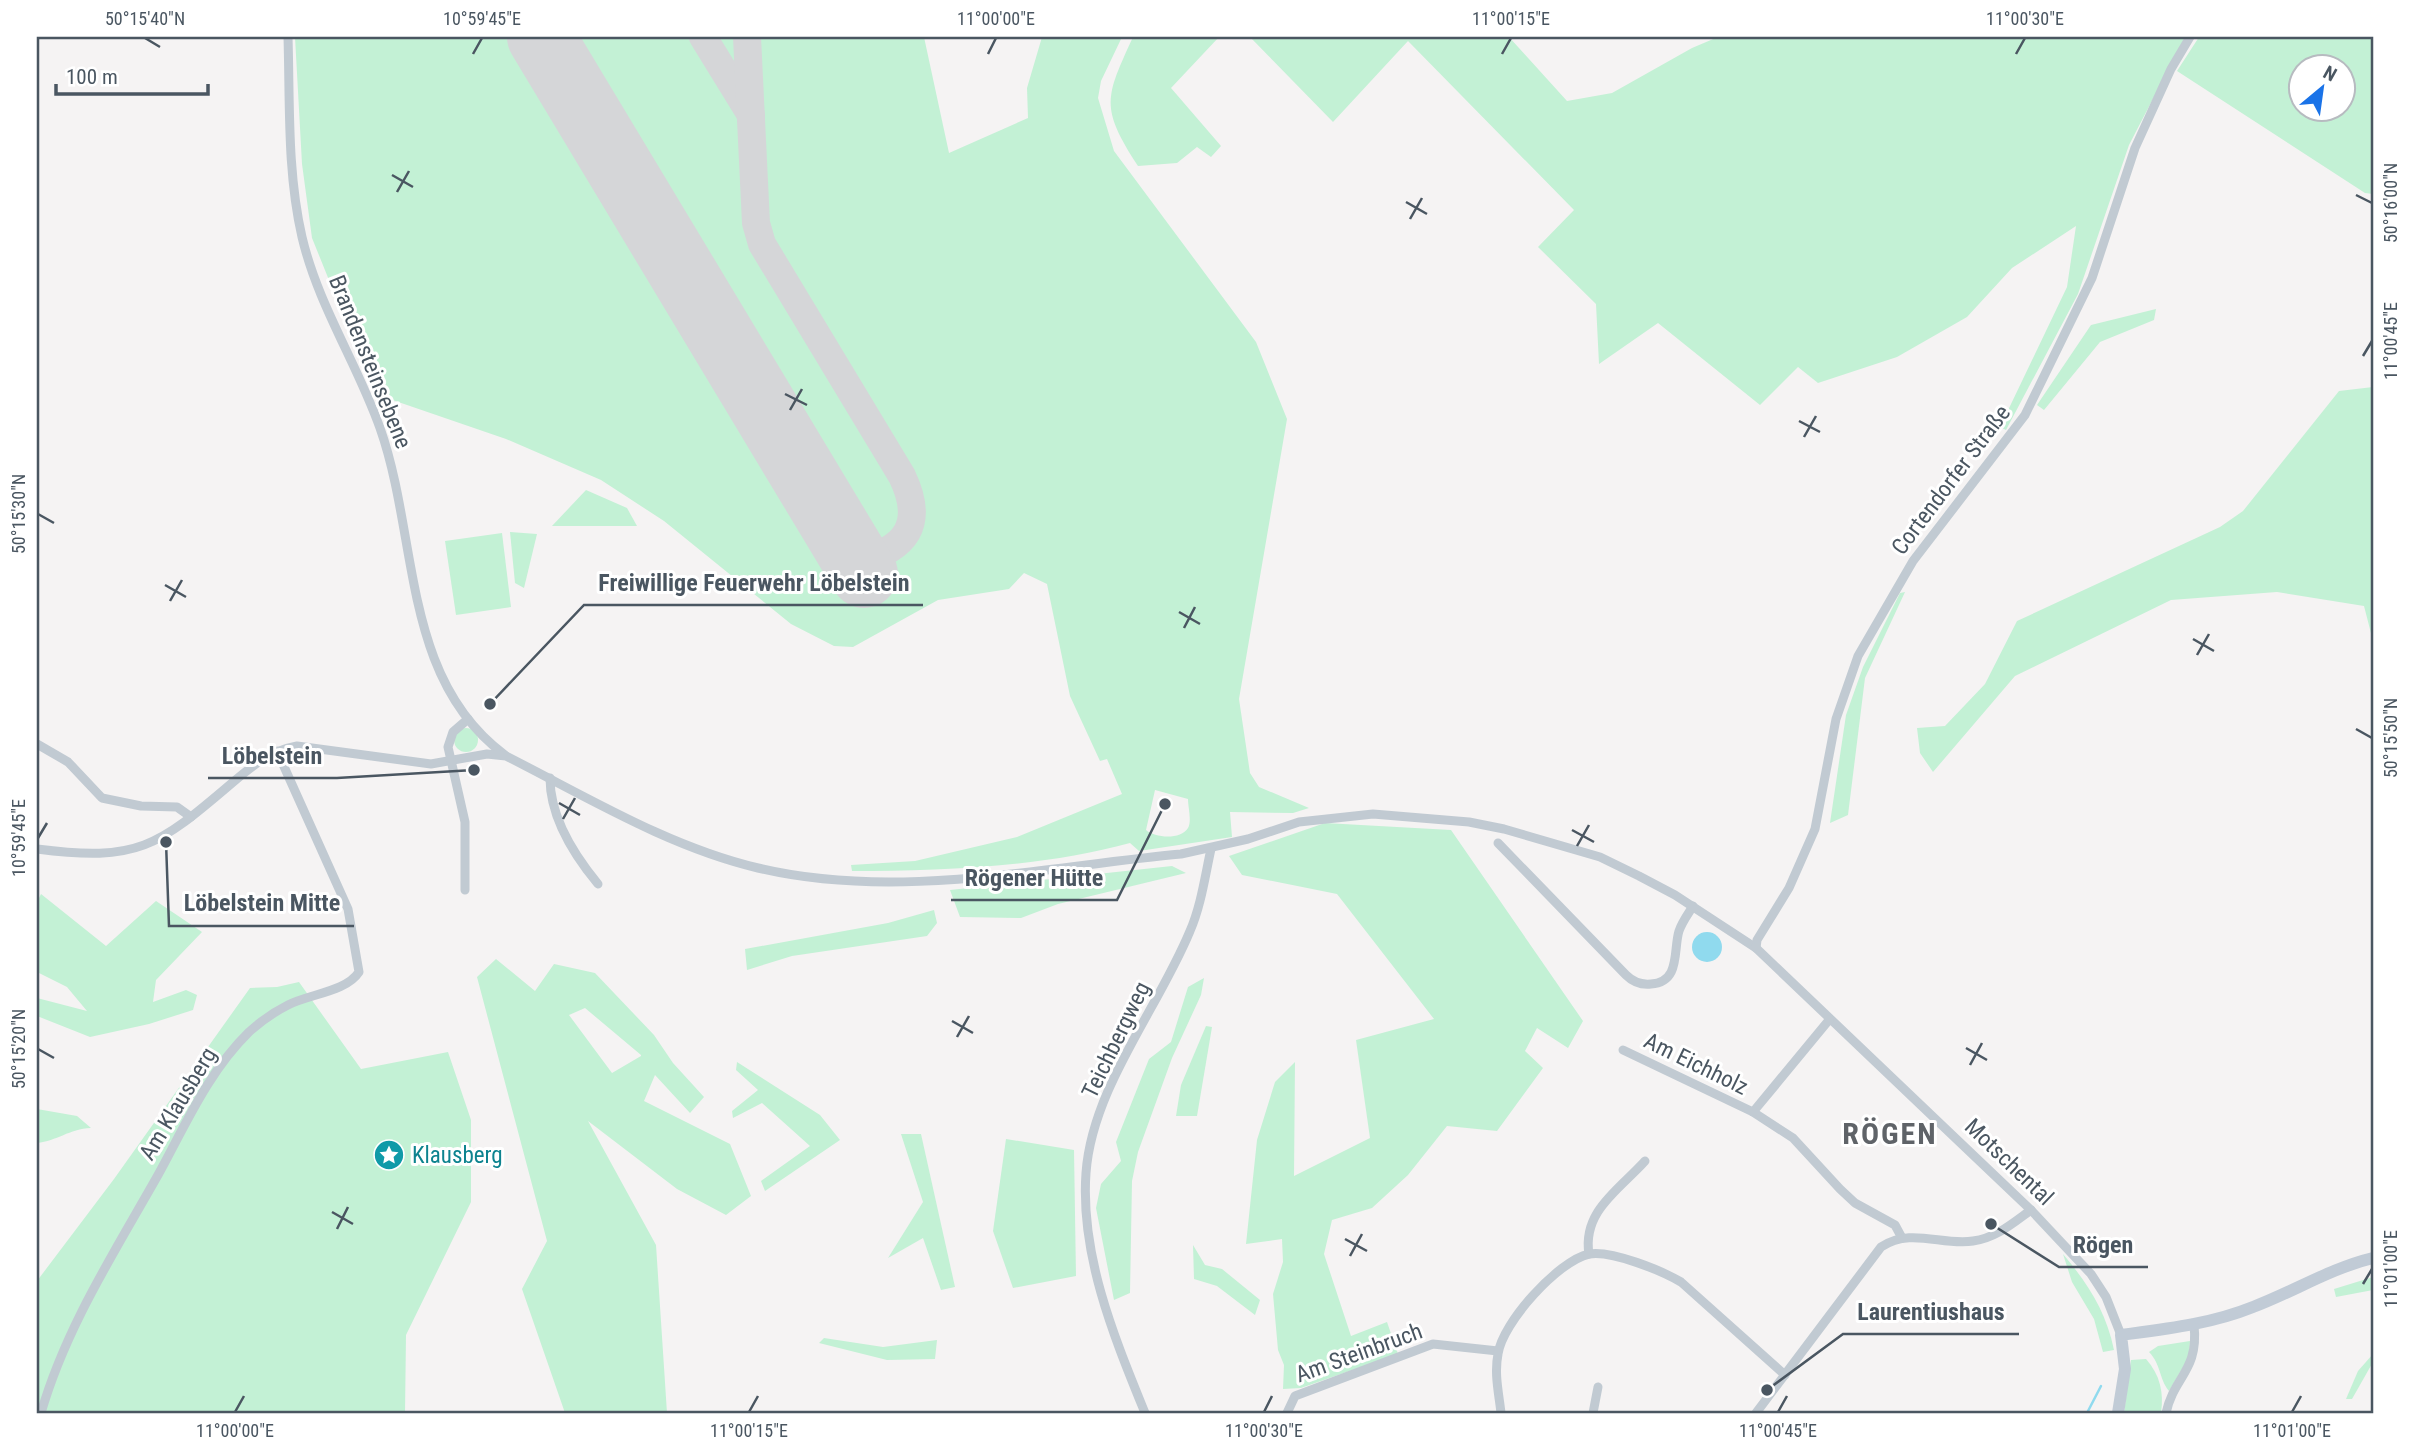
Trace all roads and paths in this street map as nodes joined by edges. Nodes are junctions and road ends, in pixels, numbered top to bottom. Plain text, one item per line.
1 (288, 37) edge
2 (2190, 37) edge
3 (468, 719) junction
4 (37, 744) edge
5 (277, 751) junction
6 (506, 756) junction
7 (452, 760) junction
8 (550, 778) junction
9 (191, 817) junction
10 (1498, 843) dead end
11 (37, 849) edge
12 (1210, 849) junction
13 (598, 884) dead end
14 (465, 890) dead end
15 (1693, 906) junction
16 (1756, 948) junction
17 (1829, 1020) junction
18 (1623, 1050) dead end
19 (1753, 1112) junction
20 (1645, 1161) dead end
21 (2031, 1210) junction
22 (1902, 1238) junction
23 (1589, 1254) junction
24 (2373, 1258) edge
25 (2194, 1325) junction
26 (2121, 1335) junction
27 (1498, 1351) junction
28 (1785, 1375) junction
29 (1598, 1387) dead end
30 (41, 1413) edge
31 (1145, 1413) edge
32 (1287, 1413) edge
33 (1501, 1413) edge
34 (1593, 1413) edge
35 (1756, 1413) edge
36 (2118, 1413) edge
37 (2166, 1413) edge

1 - 3 street, Brandensteinsebene
2 - 16 street, Cortendorfer Straße
3 - 6 street, Brandensteinsebene
3 - 7 street
4 - 9 street
5 - 7 street
5 - 9 street
5 - 30 street, Am Klausberg
6 - 7 street
6 - 8 street, Motschental
7 - 14 street
8 - 12 street, Motschental
8 - 13 street
9 - 11 street
10 - 15 street
12 - 15 street, Motschental
12 - 31 street, Teichbergweg
15 - 16 street, Motschental
16 - 17 street, Motschental
17 - 19 street, Am Eichholz
17 - 21 street, Motschental
18 - 19 street, Am Eichholz
19 - 22 street, Am Eichholz
20 - 23 street
21 - 22 street
21 - 26 street, Motschental
22 - 28 street
23 - 27 street
23 - 28 street
24 - 25 street
25 - 26 street
25 - 37 street
26 - 36 street
27 - 32 street, Am Steinbruch
27 - 33 street
28 - 35 street
29 - 34 street

